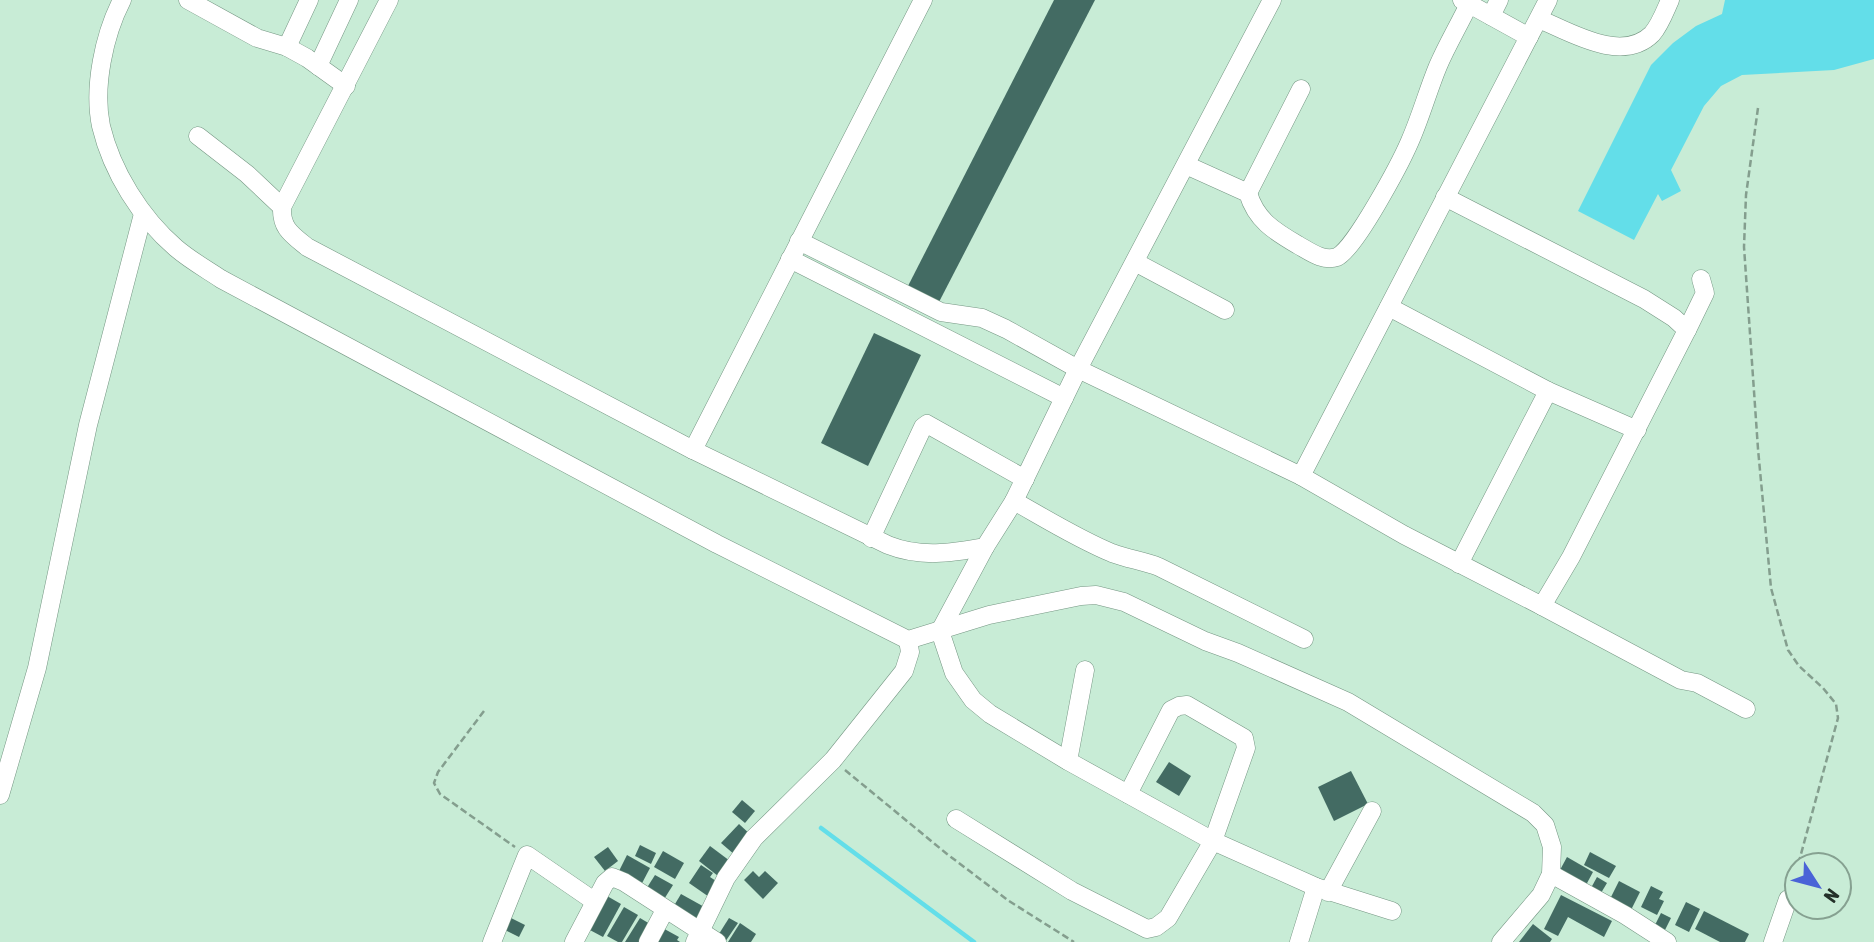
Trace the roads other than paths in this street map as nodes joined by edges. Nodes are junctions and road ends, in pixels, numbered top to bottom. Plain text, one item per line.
1 (122, 0) edge
2 (188, 0) edge
3 (309, 0) edge
4 (349, 0) edge
5 (389, 0) edge
6 (923, 0) edge
7 (1272, 0) edge
8 (1548, 0) edge
9 (1670, 0) edge
10 (1465, 2) edge
11 (1495, 8) edge
12 (1539, 19) junction
13 (1529, 37) junction
14 (287, 47) junction
15 (318, 66) junction
16 (346, 86) junction
17 (1301, 89) dead end
18 (198, 136) dead end
19 (1186, 165) junction
20 (1248, 193) junction
21 (1446, 197) junction
22 (282, 207) junction
23 (143, 214) junction
24 (799, 241) junction
25 (790, 259) junction
26 (1135, 262) junction
27 (1701, 279) dead end
28 (1389, 307) junction
29 (1225, 310) dead end
30 (1687, 330) junction
31 (1078, 369) junction
32 (1548, 391) junction
33 (1064, 398) junction
34 (1637, 430) junction
35 (693, 450) junction
36 (1301, 475) junction
37 (1025, 479) junction
38 (1014, 501) junction
39 (872, 538) junction
40 (985, 547) junction
41 (1459, 564) junction
42 (1542, 607) junction
43 (940, 631) junction
44 (1304, 639) dead end
45 (908, 640) junction
46 (1085, 670) dead end
47 (1746, 709) dead end
48 (1068, 761) junction
49 (1128, 794) junction
50 (0, 795) edge
51 (1372, 811) dead end
52 (956, 818) dead end
53 (1213, 841) junction
54 (1551, 874) junction
55 (1322, 889) junction
56 (594, 901) junction
57 (665, 910) junction
58 (1392, 911) dead end
59 (1783, 912) edge
60 (698, 936) edge
61 (1507, 940) edge
62 (492, 942) edge
63 (574, 942) edge
64 (648, 942) edge
65 (717, 942) edge
66 (1299, 942) edge
67 (1667, 942) edge
68 (1773, 942) edge

1 - 23 street
2 - 14 street
3 - 14 street
4 - 15 street
5 - 16 street
6 - 24 street
7 - 19 street
8 - 12 street
9 - 12 street
10 - 11 street
10 - 20 street
11 - 13 street
12 - 13 street
13 - 21 street
14 - 15 street
15 - 16 street
16 - 22 street
17 - 20 street
18 - 22 street
19 - 20 street
19 - 26 street
21 - 28 street
21 - 30 street
22 - 35 street
23 - 45 street
23 - 50 street
24 - 25 street
24 - 31 street
25 - 33 street
25 - 35 street
26 - 29 street
26 - 31 street
27 - 30 street
28 - 32 street
28 - 36 street
30 - 34 street
31 - 33 street
31 - 36 street
32 - 34 street
32 - 41 street
33 - 37 street
34 - 42 street
35 - 39 street
36 - 41 street
37 - 38 street
37 - 39 street
38 - 40 street
38 - 44 street
39 - 40 street
40 - 43 street
41 - 42 street
42 - 47 street
43 - 45 street
43 - 48 street
43 - 54 street
45 - 60 street
46 - 48 street
48 - 49 street
49 - 53 street
49 - 53 street
51 - 55 street
52 - 53 street
53 - 55 street
54 - 61 street
54 - 67 street
55 - 58 street
55 - 66 street
56 - 57 street
56 - 62 street
56 - 63 street
57 - 60 street
57 - 64 street
59 - 68 street
60 - 65 street

